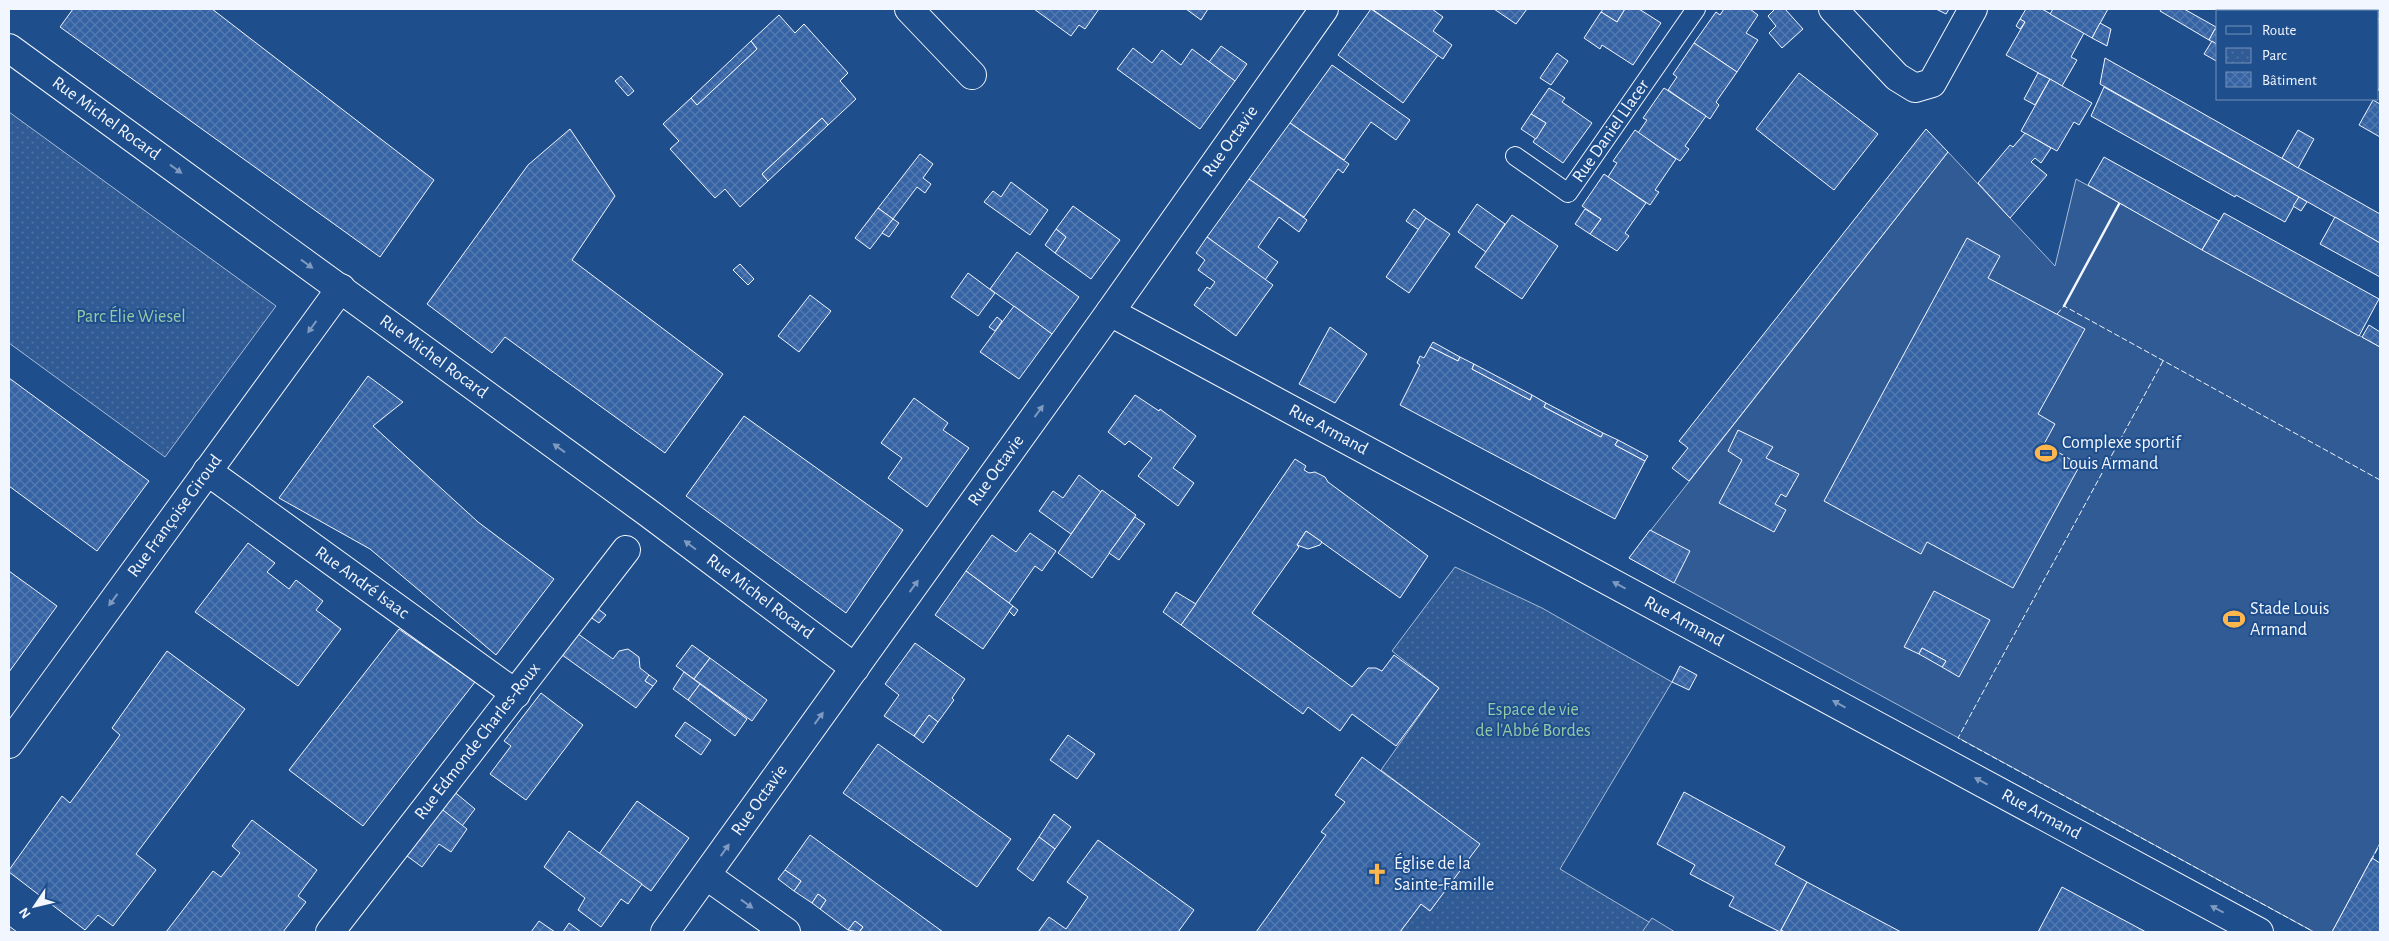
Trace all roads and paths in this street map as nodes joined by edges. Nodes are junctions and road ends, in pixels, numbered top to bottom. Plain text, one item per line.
1 (909, 9) edge
2 (1324, 9) edge
3 (1833, 9) edge
4 (1973, 9) edge
5 (1689, 11) edge
6 (9, 48) edge
7 (972, 75) dead end
8 (1515, 156) dead end
9 (341, 288) junction
10 (1110, 312) junction
11 (207, 472) junction
12 (626, 550) dead end
13 (855, 668) junction
14 (516, 694) junction
15 (9, 744) edge
16 (707, 876) junction
17 (330, 932) edge
18 (665, 932) edge
19 (786, 932) edge
20 (2259, 932) edge

1 - 7 street
2 - 10 street, Rue Octavie
3 - 4 street
5 - 8 lane, Rue Daniel Llacer
6 -> 9 street, Rue Michel Rocard
9 -> 11 street, Rue Françoise Giroud
13 -> 9 street, Rue Michel Rocard
13 -> 10 street, Rue Octavie
20 -> 10 street, Rue Armand
11 - 14 street, Rue André Isaac
11 -> 15 street, Rue Françoise Giroud
12 - 14 street, Rue Edmonde Charles-Roux
16 -> 13 street, Rue Octavie
14 - 17 street, Rue Edmonde Charles-Roux
16 - 18 street, Rue Octavie
16 -> 19 street

